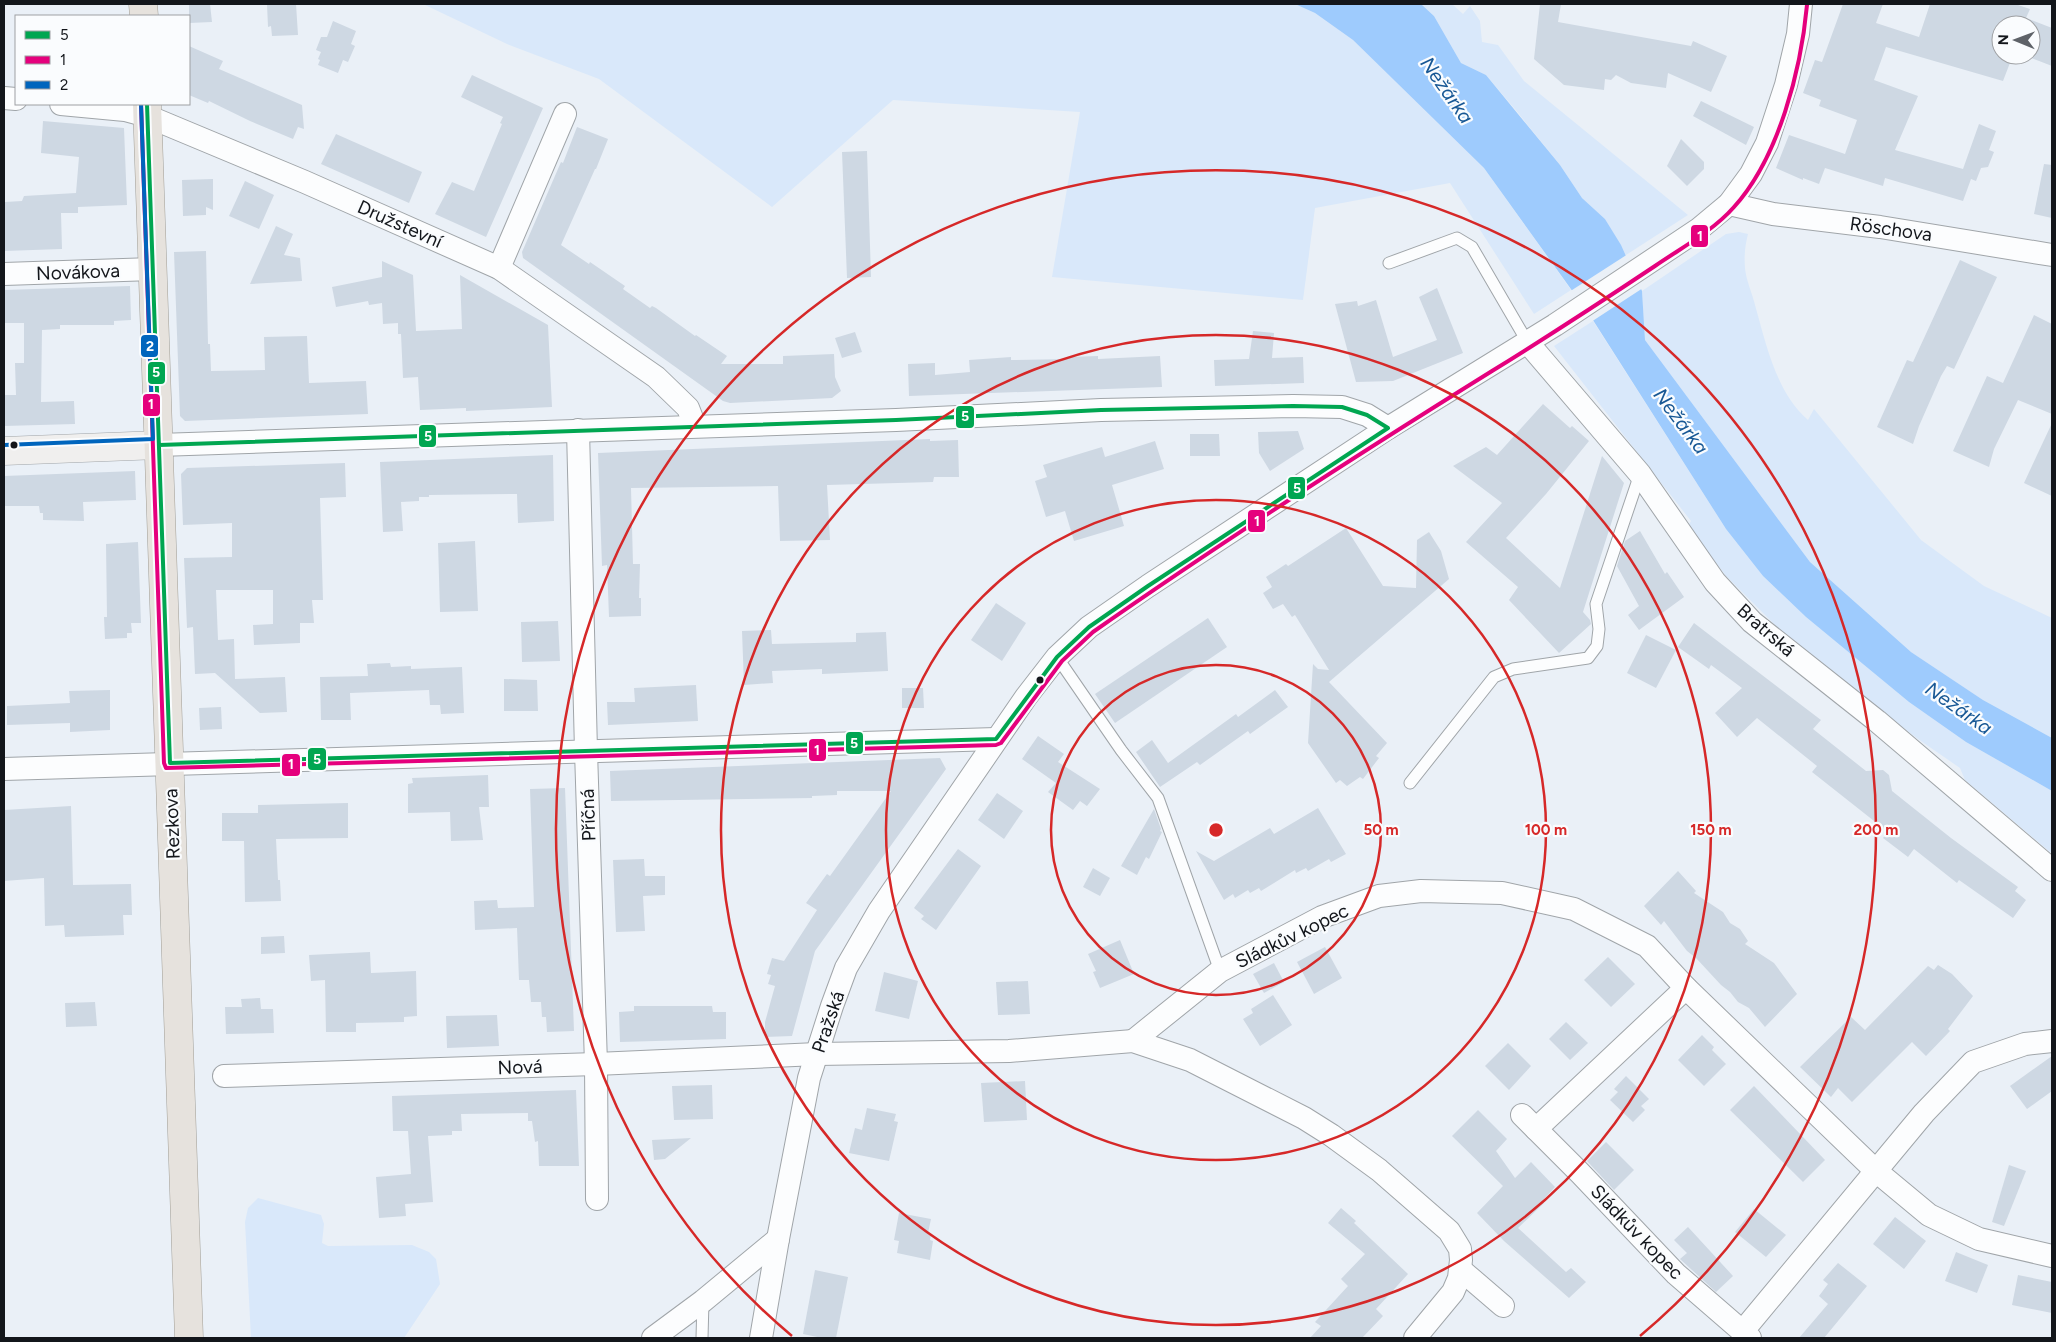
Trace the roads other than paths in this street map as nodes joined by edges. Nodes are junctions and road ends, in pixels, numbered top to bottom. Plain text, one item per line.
1 (1801, 4) edge
2 (72, 105) edge
3 (147, 110) edge
4 (565, 114) dead end
5 (1730, 204) junction
6 (2052, 255) edge
7 (1389, 263) dead end
8 (499, 268) junction
9 (153, 269) junction
10 (4, 274) edge
11 (1534, 339) junction
12 (695, 426) junction
13 (1388, 428) junction
14 (578, 430) junction
15 (159, 445) junction
16 (4, 451) edge
17 (1640, 474) junction
18 (1058, 657) junction
19 (996, 739) junction
20 (586, 751) junction
21 (170, 763) junction
22 (4, 769) edge
23 (1410, 783) dead end
24 (2052, 870) edge
25 (1220, 971) junction
26 (1686, 988) junction
27 (1133, 1041) junction
28 (2052, 1042) edge
29 (817, 1054) junction
30 (596, 1064) junction
31 (224, 1076) dead end
32 (1876, 1171) junction
33 (597, 1199) dead end
34 (778, 1239) junction
35 (2052, 1256) edge
36 (1461, 1270) junction
37 (703, 1301) junction
38 (1503, 1306) dead end
39 (1746, 1335) edge
40 (189, 1338) edge
41 (653, 1338) edge
42 (702, 1338) edge
43 (761, 1338) edge
44 (1414, 1338) edge

1 - 5 street
2 - 3 street, Družstevní
3 - 8 street, Družstevní
3 - 9 main road, Rezkova
4 - 8 street
5 - 6 street, Röschova
5 - 11 street, Pražská
7 - 11 lane
8 - 12 street, Družstevní
9 - 10 street, Novákova
9 - 15 main road, Rezkova
11 - 13 street, Pražská
11 - 17 street, Bratrská
12 - 13 street
12 - 14 street
13 - 18 street, Pražská
14 - 15 street
14 - 20 street, Příčná
15 - 16 main road
15 - 21 main road, Rezkova
17 - 23 lane
17 - 24 street, Bratrská
18 - 19 street, Pražská
18 - 25 lane
19 - 20 street
19 - 29 street, Pražská
20 - 21 street
20 - 30 street, Příčná
21 - 22 street
21 - 40 main road, Rezkova
25 - 26 street, Sládkův kopec
25 - 27 street, Sládkův kopec
26 - 32 street, Sládkův kopec
26 - 39 street, Sládkův kopec
27 - 29 street
27 - 36 street
28 - 32 street, Sládkův kopec
29 - 30 street, Nová
29 - 34 street, Pražská
30 - 31 street, Nová
30 - 33 street, Příčná
32 - 35 street, Sládkův kopec
32 - 39 street, Sládkův kopec
34 - 37 street
34 - 43 street, Pražská
36 - 38 street
36 - 44 street
37 - 41 street
37 - 42 lane

